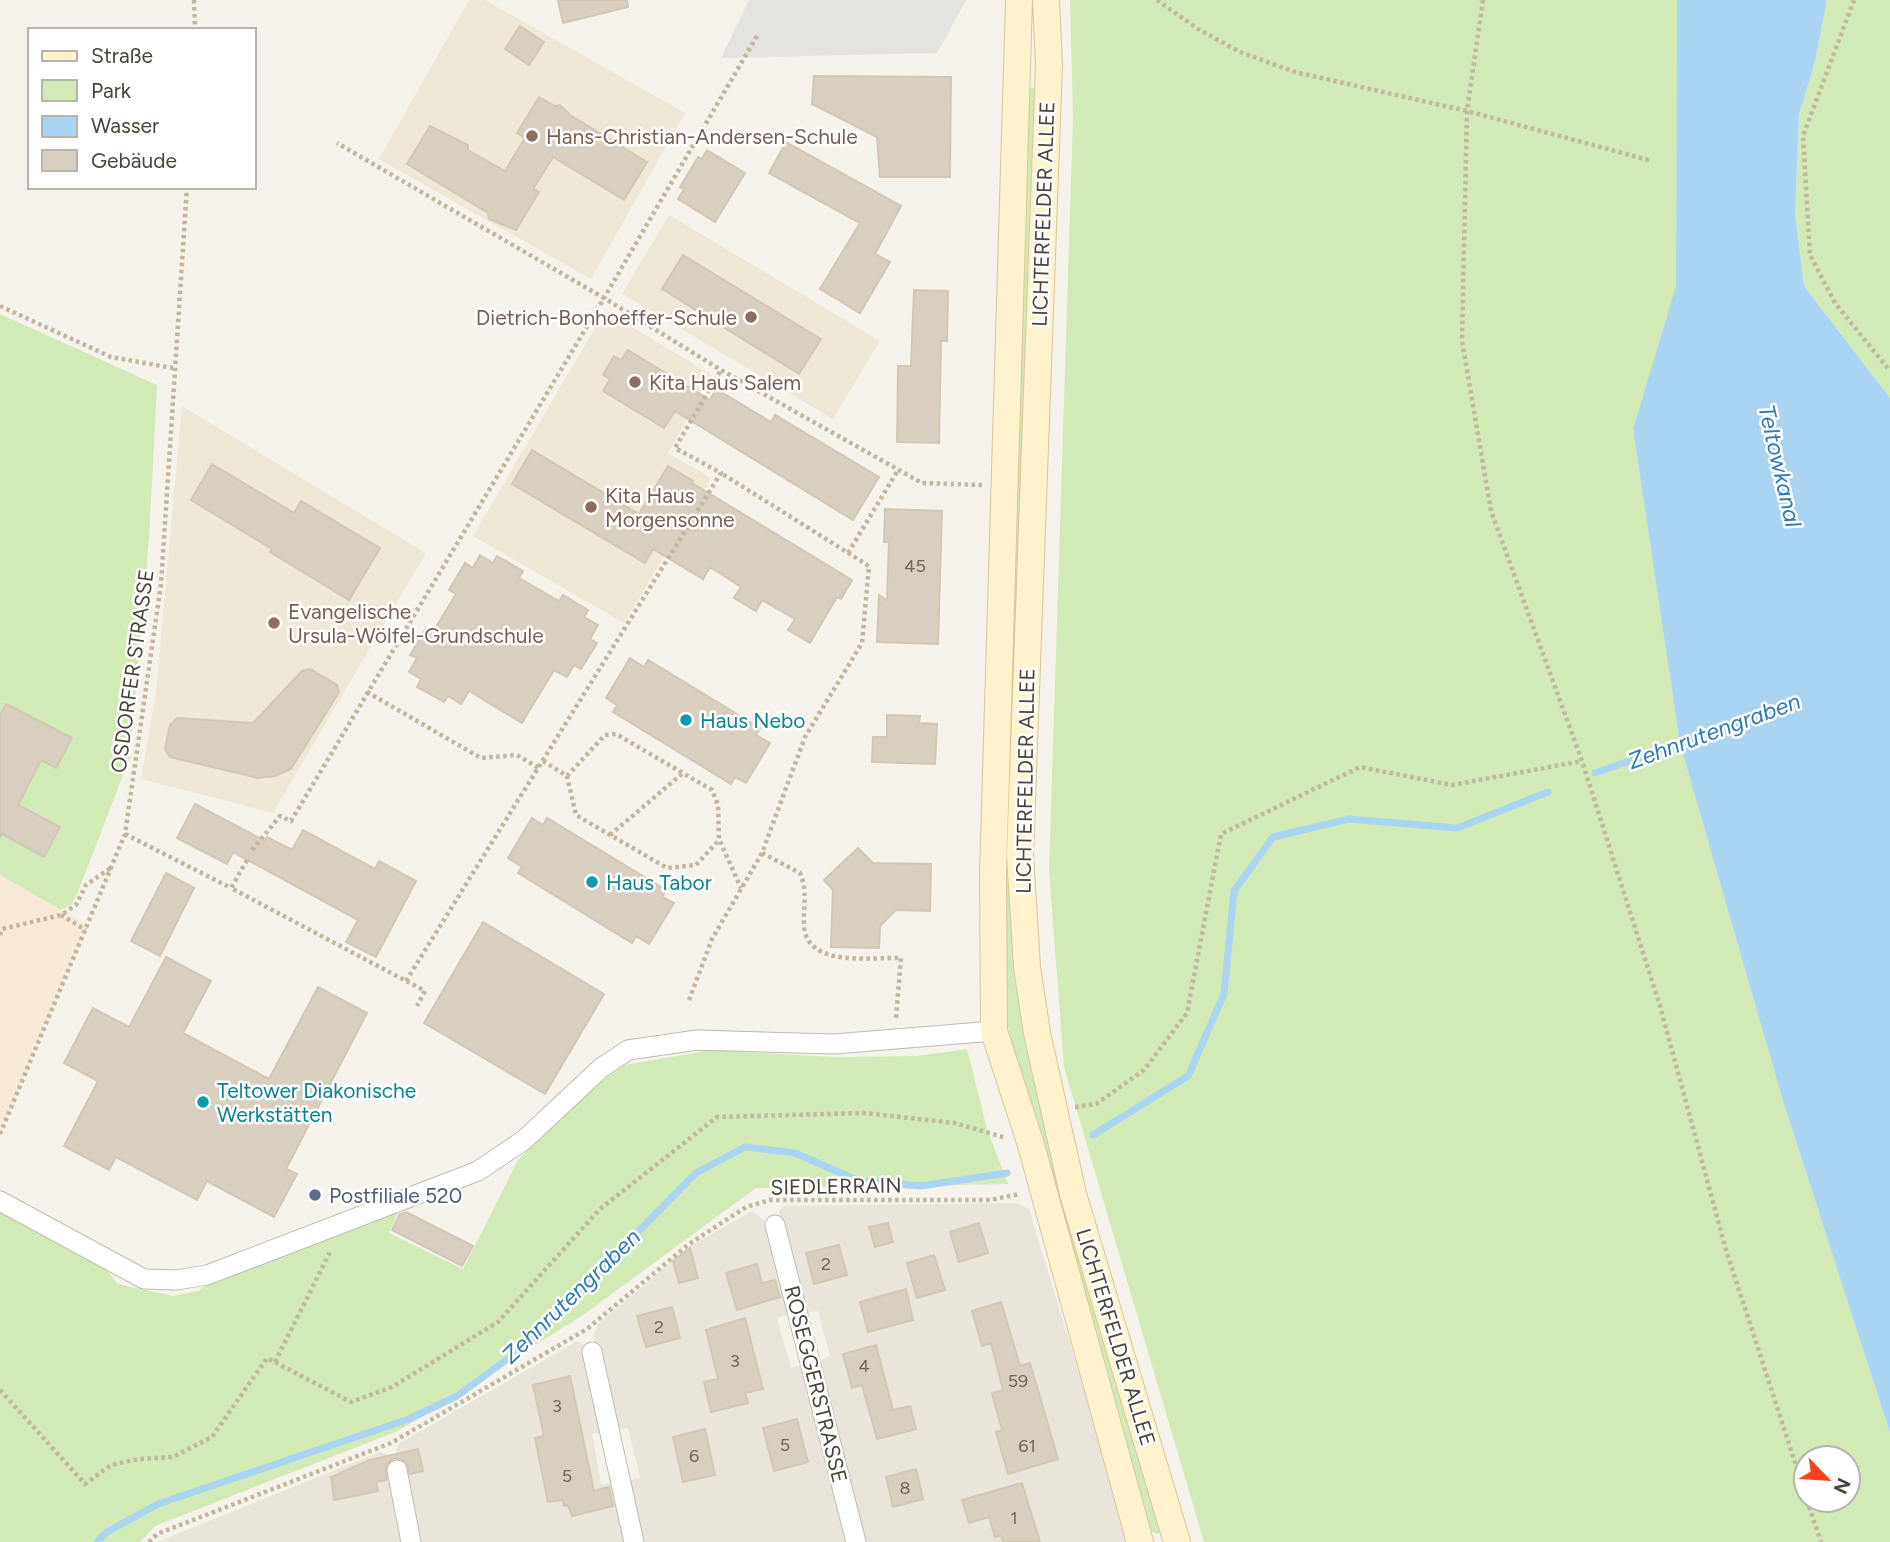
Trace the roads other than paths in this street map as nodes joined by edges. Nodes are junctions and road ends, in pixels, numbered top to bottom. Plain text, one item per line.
1 (1019, 0) edge
2 (1046, 0) edge
3 (994, 1031) junction
4 (0, 1202) edge
5 (775, 1225) dead end
6 (592, 1352) dead end
7 (397, 1470) dead end
8 (411, 1542) edge
9 (634, 1542) edge
10 (856, 1542) edge
11 (1140, 1542) edge
12 (1177, 1542) edge

1 - 3 main road, LICHTERFELDER ALLEE
2 - 12 main road, LICHTERFELDER ALLEE
3 - 4 street
3 - 11 main road, LICHTERFELDER ALLEE
5 - 10 street, ROSEGGERSTRASSE
6 - 9 street
7 - 8 street

